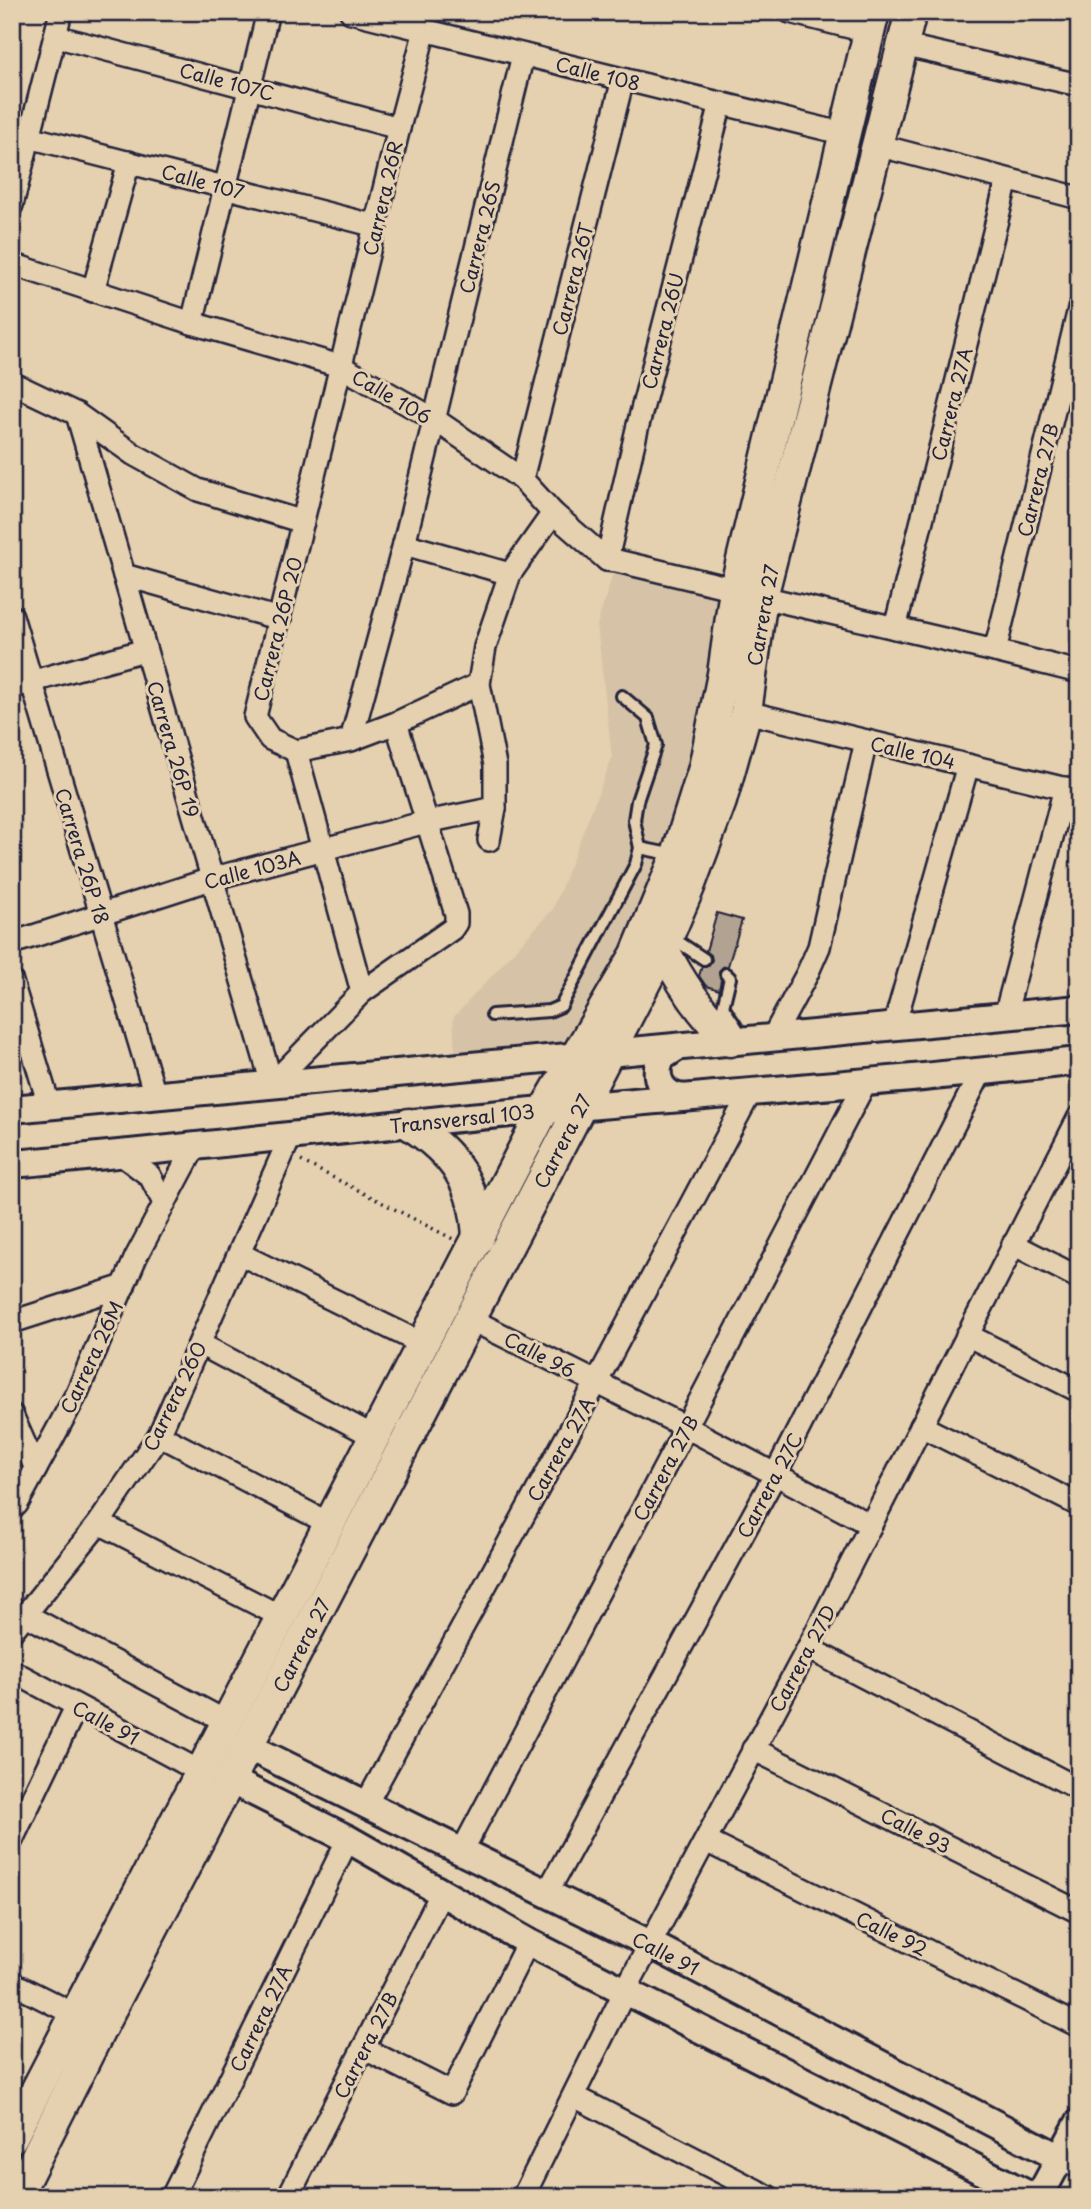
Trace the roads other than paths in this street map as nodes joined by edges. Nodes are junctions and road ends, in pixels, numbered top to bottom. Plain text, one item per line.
1 (61, 12) edge
2 (268, 12) edge
3 (351, 12) edge
4 (790, 12) edge
5 (911, 12) edge
6 (379, 16) edge
7 (872, 22) edge
8 (425, 30) junction
9 (55, 36) junction
10 (902, 45) junction
11 (523, 55) junction
12 (623, 79) junction
13 (1079, 85) edge
14 (250, 86) junction
15 (720, 103) junction
16 (398, 128) junction
17 (845, 134) junction
18 (29, 137) junction
19 (877, 145) junction
20 (129, 162) junction
21 (1007, 180) junction
22 (224, 187) junction
23 (1079, 198) edge
24 (12, 205) edge
25 (376, 226) junction
26 (12, 264) edge
27 (93, 290) junction
28 (1079, 309) edge
29 (192, 323) junction
30 (340, 366) junction
31 (12, 383) edge
32 (77, 414) junction
33 (434, 419) junction
34 (522, 480) junction
35 (553, 513) junction
36 (303, 522) junction
37 (404, 544) junction
38 (607, 561) junction
39 (510, 574) junction
40 (124, 575) junction
41 (748, 593) junction
42 (12, 616) edge
43 (280, 619) junction
44 (895, 628) junction
45 (145, 650) junction
46 (995, 651) junction
47 (1079, 672) edge
48 (21, 684) edge
49 (479, 684) junction
50 (622, 696) dead end
51 (746, 712) junction
52 (396, 723) junction
53 (351, 740) junction
54 (866, 741) junction
55 (296, 751) junction
56 (968, 765) junction
57 (1072, 790) edge
58 (495, 808) junction
59 (426, 822) junction
60 (489, 840) dead end
61 (640, 848) junction
62 (323, 849) junction
63 (677, 855) junction
64 (211, 878) junction
65 (101, 914) junction
66 (666, 942) junction
67 (12, 943) edge
68 (704, 959) dead end
69 (726, 974) dead end
70 (12, 982) edge
71 (362, 992) junction
72 (1079, 1009) edge
73 (492, 1016) dead end
74 (1005, 1016) junction
75 (894, 1026) junction
76 (773, 1037) junction
77 (737, 1040) junction
78 (677, 1047) junction
79 (608, 1052) junction
80 (576, 1055) junction
81 (1079, 1060) edge
82 (981, 1072) junction
83 (865, 1083) junction
84 (272, 1084) junction
85 (751, 1091) junction
86 (155, 1095) junction
87 (684, 1098) junction
88 (49, 1105) junction
89 (580, 1107) junction
90 (12, 1109) edge
91 (545, 1110) junction
92 (1079, 1117) edge
93 (409, 1124) junction
94 (287, 1144) junction
95 (194, 1148) junction
96 (122, 1155) junction
97 (1070, 1157) edge
98 (12, 1164) edge
99 (164, 1203) junction
100 (475, 1244) junction
101 (1013, 1244) junction
102 (240, 1254) junction
103 (1079, 1278) edge
104 (124, 1286) junction
105 (470, 1319) junction
106 (12, 1322) edge
107 (967, 1335) junction
108 (201, 1344) junction
109 (423, 1344) junction
110 (596, 1383) junction
111 (1079, 1391) edge
112 (12, 1415) edge
113 (921, 1426) junction
114 (686, 1427) junction
115 (159, 1435) junction
116 (375, 1437) junction
117 (36, 1469) junction
118 (775, 1475) junction
119 (1079, 1505) edge
120 (12, 1508) edge
121 (99, 1523) junction
122 (330, 1524) junction
123 (871, 1525) junction
124 (282, 1616) junction
125 (19, 1623) edge
126 (808, 1648) junction
127 (12, 1671) edge
128 (76, 1707) junction
129 (227, 1722) junction
130 (753, 1749) junction
131 (261, 1753) junction
132 (201, 1772) junction
133 (243, 1787) junction
134 (1079, 1789) edge
135 (366, 1804) junction
136 (348, 1839) junction
137 (12, 1840) edge
138 (706, 1841) junction
139 (462, 1851) junction
140 (442, 1892) junction
141 (547, 1893) junction
142 (1079, 1912) edge
143 (528, 1942) junction
144 (650, 1944) junction
145 (12, 1983) edge
146 (625, 1991) junction
147 (76, 2015) junction
148 (1079, 2026) edge
149 (363, 2048) junction
150 (574, 2096) junction
151 (17, 2118) edge
152 (1079, 2123) edge
153 (1070, 2162) edge
154 (531, 2194) edge
155 (16, 2197) edge
156 (172, 2197) edge
157 (288, 2197) edge
158 (769, 2197) edge
159 (1033, 2197) edge
160 (1040, 2197) edge

1 - 9 street
2 - 14 street
3 - 6 street, Calle 108
4 - 7 street
5 - 10 main road, Carrera 27
6 - 8 street, Calle 108
7 - 17 main road, Carrera 27
8 - 11 street, Calle 108
8 - 16 street, Carrera 26R
9 - 14 street, Calle 107C
9 - 18 street
10 - 13 street
10 - 19 main road, Carrera 27
11 - 12 street, Calle 108
11 - 33 street, Carrera 26S
12 - 15 street, Calle 108
12 - 34 street, Carrera 26T
14 - 16 street, Calle 107C
14 - 22 street
15 - 17 street, Calle 108
15 - 38 street, Carrera 26U
16 - 25 street, Carrera 26R
17 - 41 main road, Carrera 27
18 - 20 street, Calle 107
18 - 24 street
19 - 21 street
19 - 41 main road, Carrera 27
20 - 22 street, Calle 107
20 - 27 street
21 - 23 street
21 - 44 street, Carrera 27A
22 - 25 street, Calle 107
22 - 29 street
25 - 30 street, Carrera 26R
26 - 27 street, Calle 106
27 - 29 street, Calle 106
28 - 46 street, Carrera 27B
29 - 30 street, Calle 106
30 - 33 street, Calle 106
30 - 36 street, Carrera 26P 20
31 - 32 street
32 - 36 street
32 - 40 street, Carrera 26P 19
33 - 34 street, Calle 106
33 - 37 street, Carrera 26S
34 - 35 street, Calle 106
35 - 38 street, Calle 106
35 - 39 street
36 - 43 street, Carrera 26P 20
37 - 39 street
37 - 53 street, Carrera 26S
38 - 41 street
39 - 49 street
40 - 43 street
40 - 45 street, Carrera 26P 19
41 - 44 street
41 - 51 main road, Carrera 27
41 - 63 main road, Carrera 27
42 - 48 street, Carrera 26P 18
43 - 55 street, Carrera 26P 20
44 - 46 street
45 - 48 street
45 - 64 street, Carrera 26P 19
46 - 47 street
48 - 65 street, Carrera 26P 18
49 - 52 street
49 - 58 street
50 - 61 lane
51 - 54 street, Calle 104
51 - 66 main road, Carrera 27
52 - 53 street
52 - 59 street
53 - 55 street
54 - 56 street, Calle 104
54 - 76 street
55 - 62 street
56 - 57 street, Calle 104
56 - 75 street
57 - 74 street
58 - 59 street, Calle 103A
58 - 60 street
59 - 62 street, Calle 103A
59 - 71 street
61 - 63 lane
61 - 73 lane
62 - 64 street, Calle 103A
62 - 71 street
63 - 80 main road, Carrera 27
64 - 65 street, Calle 103A
64 - 84 street, Carrera 26P 19
65 - 67 street, Calle 103A
65 - 86 street, Carrera 26P 18
66 - 68 lane
66 - 77 main road
66 - 79 main road, Carrera 27
69 - 77 lane
70 - 88 street
71 - 84 street
72 - 74 street
74 - 75 street
75 - 76 street
76 - 77 street
77 - 78 street
78 - 79 street
78 - 87 street
79 - 80 street
79 - 89 main road, Carrera 27
80 - 84 street
80 - 91 main road, Carrera 27
81 - 82 street, Transversal 103
82 - 83 street, Transversal 103
82 - 118 street, Carrera 27C
83 - 85 street, Transversal 103
83 - 114 street, Carrera 27B
84 - 86 street
85 - 87 street, Transversal 103
85 - 110 street, Carrera 27A
86 - 88 street
87 - 89 street, Transversal 103
88 - 90 street
89 - 91 street, Transversal 103
89 - 105 main road, Carrera 27
91 - 93 street, Transversal 103
91 - 100 main road, Carrera 27
92 - 97 street, Carrera 27D
93 - 94 street, Transversal 103
93 - 100 main road
94 - 95 street, Transversal 103
94 - 102 street, Carrera 26O
95 - 96 street, Transversal 103
95 - 99 street, Carrera 26M
96 - 98 street, Transversal 103
96 - 99 street
97 - 101 street, Carrera 27D
99 - 104 street, Carrera 26M
100 - 109 main road, Carrera 27
101 - 103 street
101 - 107 street, Carrera 27D
102 - 108 street, Carrera 26O
102 - 109 street
104 - 106 street
104 - 117 street, Carrera 26M
105 - 110 street, Calle 96
105 - 131 main road, Carrera 27
107 - 111 street
107 - 113 street, Carrera 27D
108 - 115 street, Carrera 26O
108 - 116 street
109 - 116 main road, Carrera 27
110 - 114 street, Calle 96
110 - 135 street, Carrera 27A
112 - 117 street
113 - 119 street
113 - 123 street, Carrera 27D
114 - 118 street, Calle 96
114 - 139 street, Carrera 27B
115 - 121 street, Carrera 26O
115 - 122 street
116 - 122 main road, Carrera 27
117 - 120 street, Carrera 26M
118 - 123 street, Calle 96
118 - 141 street, Carrera 27C
121 - 124 street
121 - 125 street, Carrera 26O
122 - 124 main road, Carrera 27
123 - 126 street, Carrera 27D
124 - 129 main road, Carrera 27
125 - 129 street
126 - 130 street, Carrera 27D
126 - 134 street
127 - 128 street, Calle 91
128 - 132 street, Calle 91
128 - 137 street
129 - 132 main road, Carrera 27
130 - 138 street, Carrera 27D
130 - 142 street, Calle 93
131 - 133 main road, Carrera 27
131 - 135 street, Calle 91
132 - 147 main road, Carrera 27
133 - 136 street
133 - 155 main road, Carrera 27
135 - 139 street, Calle 91
136 - 140 street
136 - 156 street, Carrera 27A
138 - 144 street, Carrera 27D
138 - 148 street, Calle 92
139 - 141 street, Calle 91
140 - 143 street
140 - 149 street, Carrera 27B
141 - 144 street, Calle 91
143 - 146 street
143 - 149 street
144 - 146 street, Carrera 27D
144 - 153 street, Calle 91
145 - 147 street
146 - 150 street, Carrera 27D
146 - 159 street
147 - 151 main road, Carrera 27
149 - 157 street, Carrera 27B
150 - 154 street, Carrera 27D
150 - 158 street
152 - 153 street
153 - 160 street

